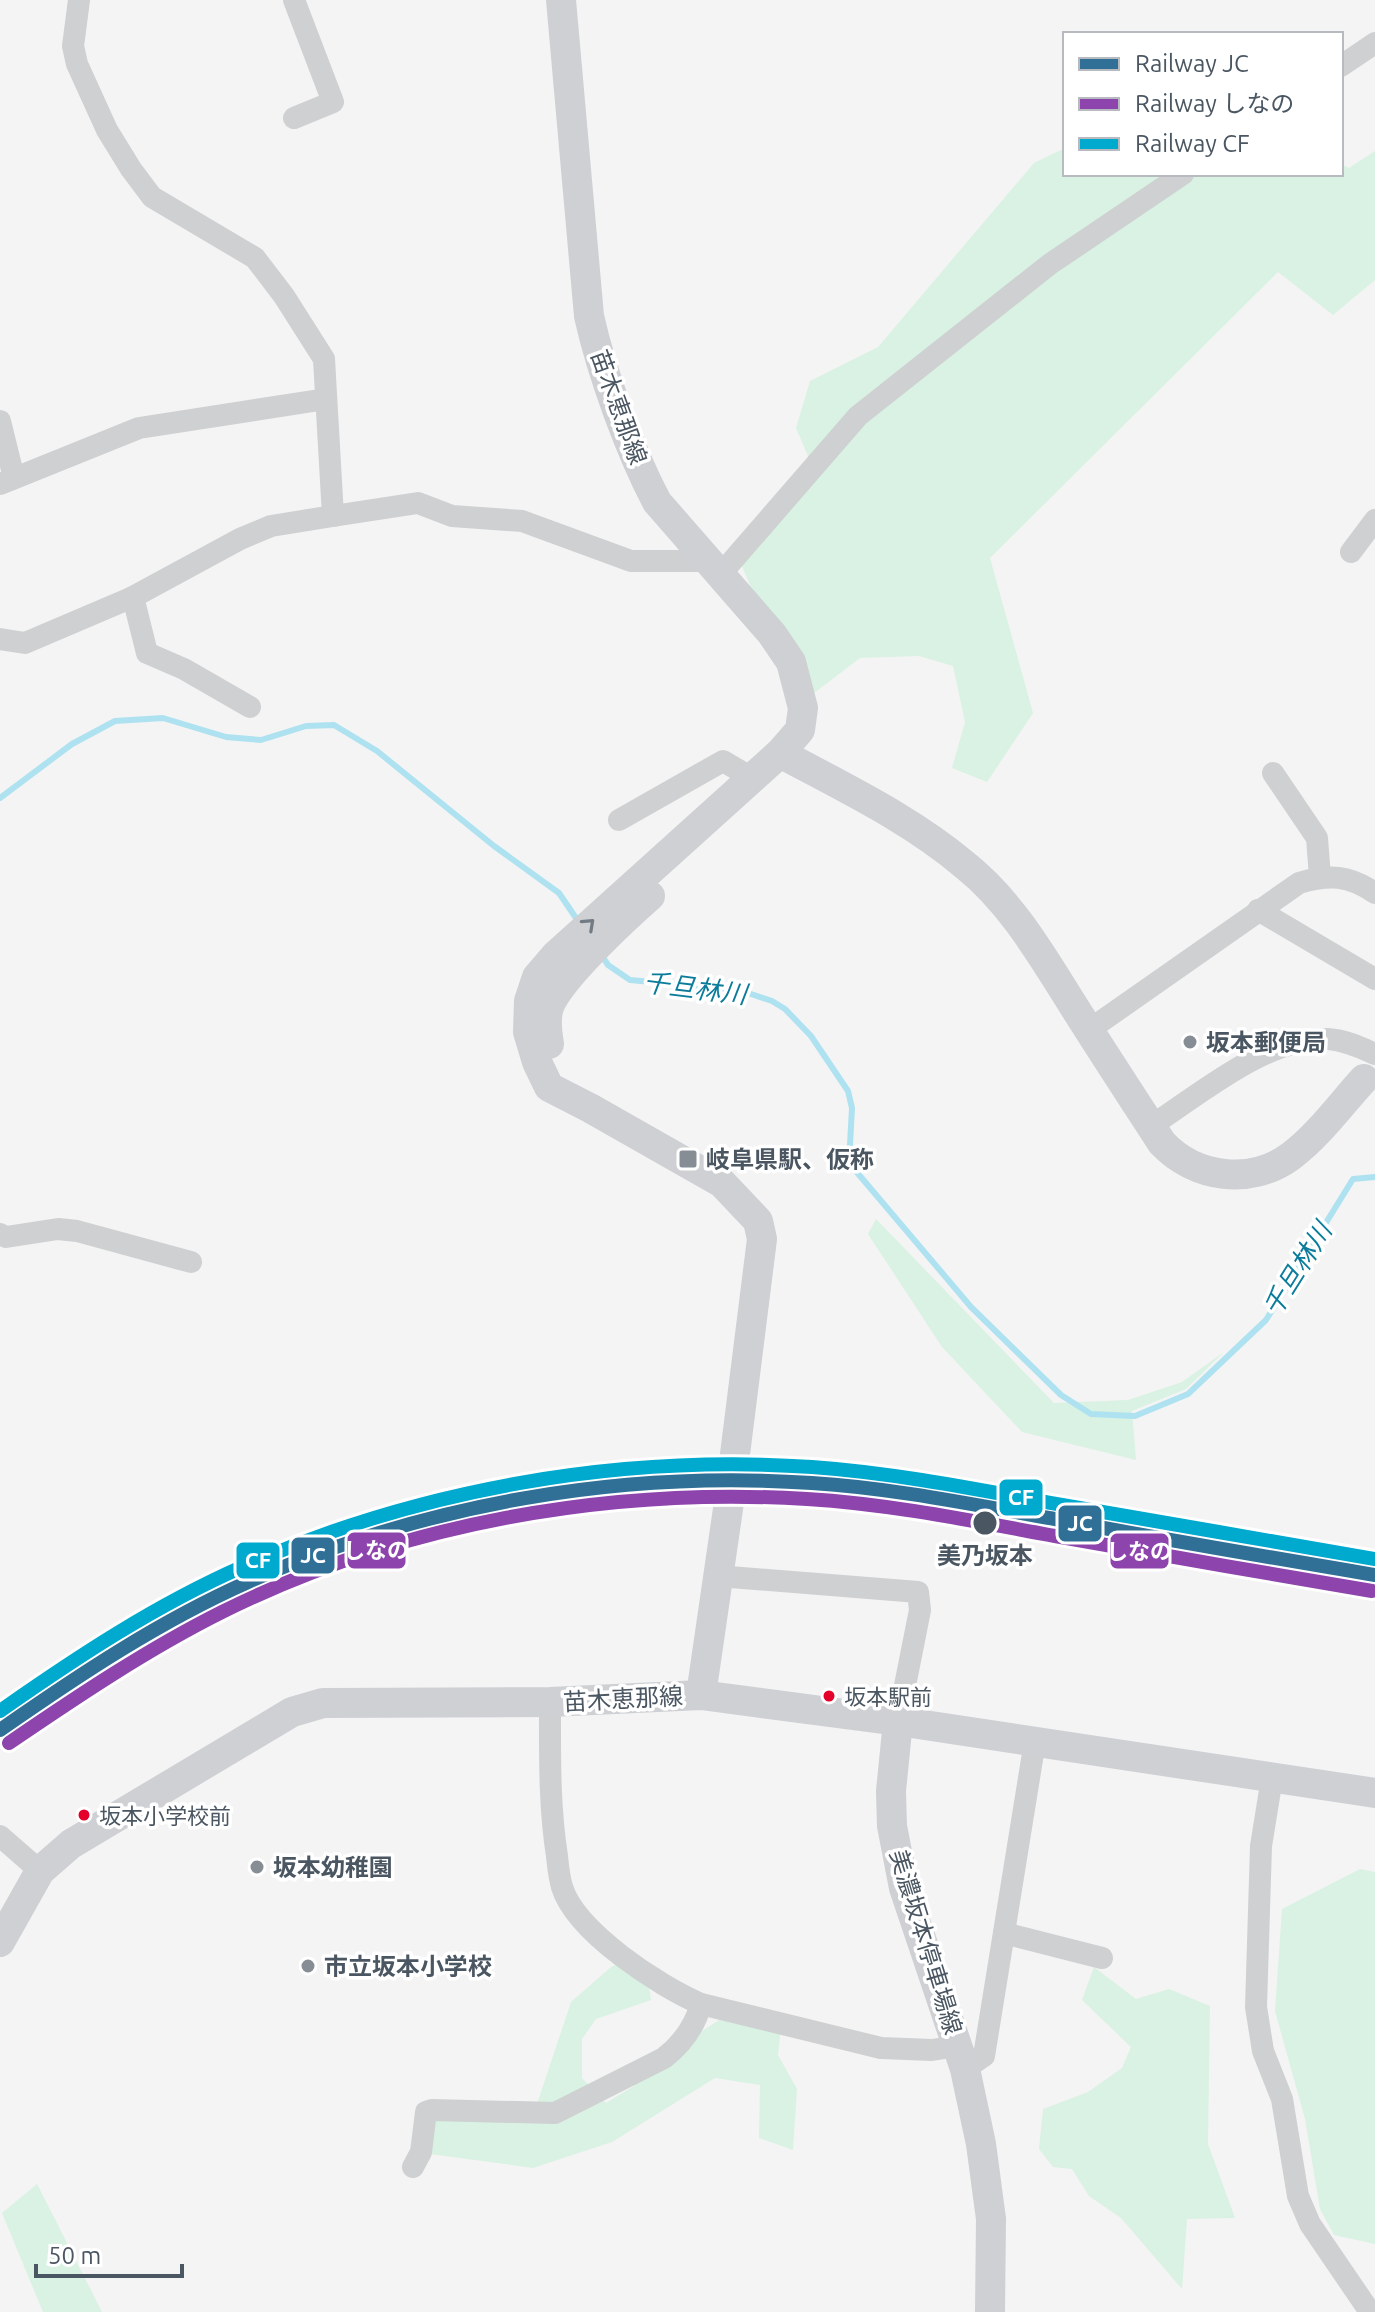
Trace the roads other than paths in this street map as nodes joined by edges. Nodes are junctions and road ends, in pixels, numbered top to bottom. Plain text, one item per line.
1 (79, 0) edge
2 (294, 0) edge
3 (561, 0) edge
4 (1375, 43) edge
5 (1343, 65) edge
6 (294, 118) dead end
7 (1180, 176) edge
8 (326, 399) junction
9 (0, 421) edge
10 (7, 481) edge
11 (333, 516) junction
12 (1375, 520) edge
13 (1351, 552) dead end
14 (714, 568) junction
15 (133, 597) junction
16 (0, 639) edge
17 (250, 707) dead end
18 (780, 753) junction
19 (1273, 773) dead end
20 (752, 778) junction
21 (619, 820) dead end
22 (1320, 877) junction
23 (1375, 893) edge
24 (632, 899) junction
25 (1258, 910) junction
26 (1375, 979) edge
27 (1089, 1030) junction
28 (1369, 1066) edge
29 (1151, 1126) junction
30 (0, 1234) edge
31 (191, 1262) dead end
32 (717, 1576) junction
33 (701, 1695) junction
34 (550, 1702) junction
35 (898, 1721) junction
36 (1035, 1741) junction
37 (1272, 1778) junction
38 (1375, 1793) edge
39 (0, 1836) edge
40 (40, 1871) junction
41 (1004, 1933) junction
42 (0, 1942) edge
43 (1102, 1958) dead end
44 (701, 2004) junction
45 (961, 2058) junction
46 (413, 2167) dead end
47 (990, 2312) edge
48 (1370, 2312) edge

1 - 8 street
2 - 6 street
3 - 14 main road, 苗木恵那線
4 - 5 street
7 - 14 street
8 - 10 street
8 - 11 street
9 - 10 street
11 - 14 street
11 - 15 street
12 - 13 street
14 - 18 main road, 苗木恵那線
15 - 16 street
15 - 17 street
18 - 20 main road, 苗木恵那線
18 - 24 main road, 苗木恵那線
18 - 27 main road
19 - 22 street
20 - 21 street
20 - 24 main road, 苗木恵那線
22 - 23 street
22 - 25 street
24 - 32 main road, 苗木恵那線
25 - 26 street
25 - 27 street
27 - 29 main road
28 - 29 street
28 - 29 main road
30 - 31 street
32 - 33 main road, 苗木恵那線
32 - 35 street
33 - 34 main road, 苗木恵那線
33 - 35 main road
34 - 40 main road, 苗木恵那線
34 - 44 street
35 - 36 main road
35 - 45 main road, 美濃坂本停車場線
36 - 37 main road
36 - 41 street
37 - 38 main road
37 - 48 street
39 - 40 street
40 - 42 main road, 苗木恵那線
41 - 43 street
41 - 45 street
44 - 45 street
44 - 46 street
45 - 47 main road, 美濃坂本停車場線

